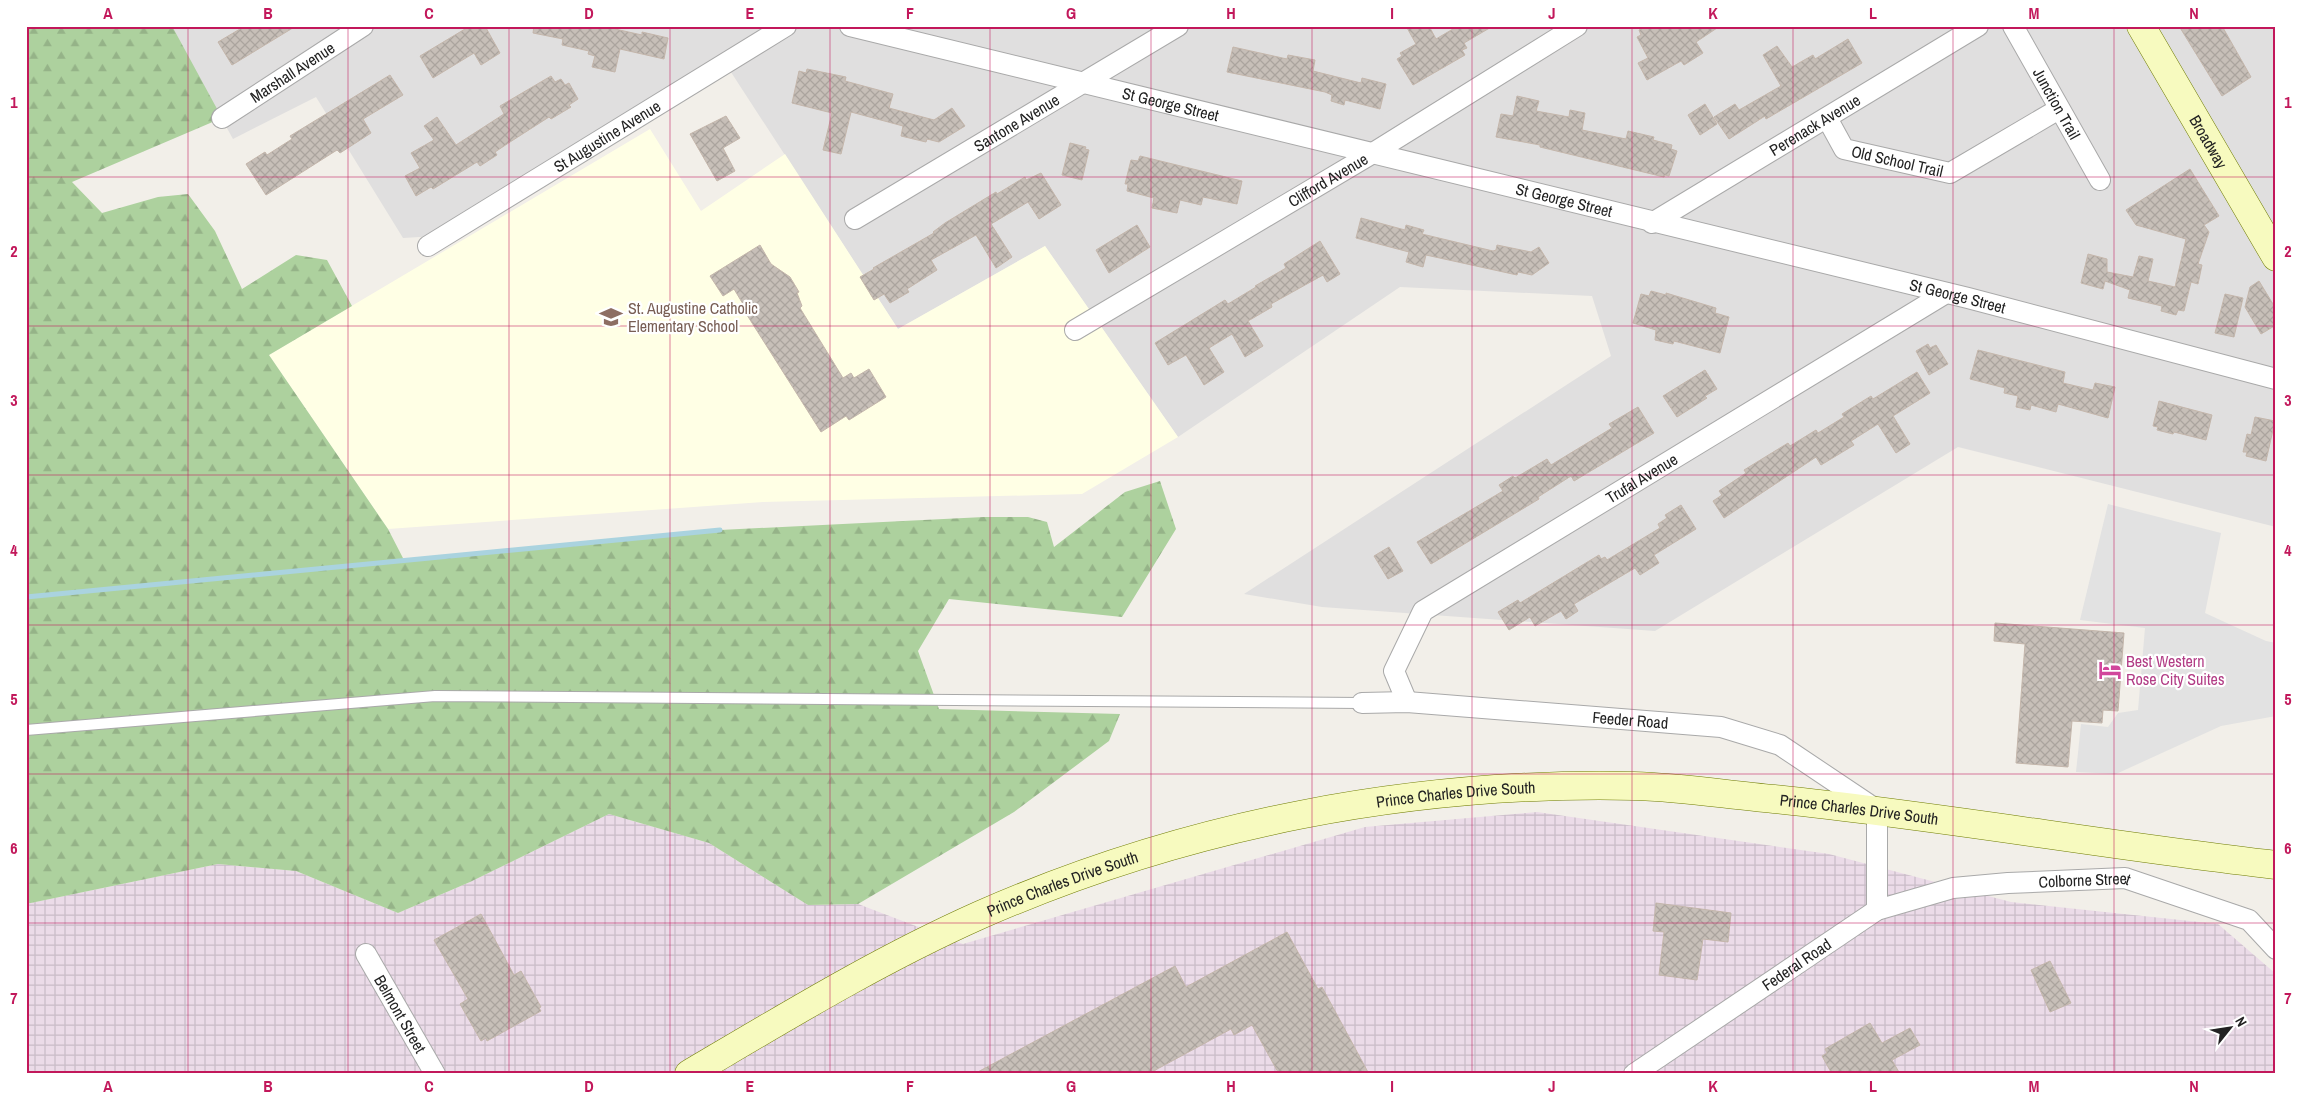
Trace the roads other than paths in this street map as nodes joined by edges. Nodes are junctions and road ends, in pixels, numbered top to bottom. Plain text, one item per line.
1 (363, 26) edge
2 (786, 26) edge
3 (850, 26) edge
4 (1178, 26) edge
5 (1578, 26) edge
6 (1978, 26) edge
7 (2013, 26) edge
8 (2141, 26) edge
9 (1081, 82) junction
10 (2059, 108) junction
11 (222, 118) dead end
12 (1826, 118) junction
13 (1373, 154) junction
14 (2100, 180) dead end
15 (855, 219) dead end
16 (1652, 223) junction
17 (428, 246) dead end
18 (2276, 258) edge
19 (1946, 293) junction
20 (1075, 330) dead end
21 (2276, 379) edge
22 (1408, 702) junction
23 (1362, 703) joint
24 (26, 730) edge
25 (1877, 810) junction
26 (2276, 865) edge
27 (1877, 910) junction
28 (2276, 948) edge
29 (366, 954) dead end
30 (435, 1074) edge
31 (689, 1074) edge
32 (1634, 1074) edge

1 - 11 street, Marshall Avenue
2 - 17 street, St Augustine Avenue
3 - 9 street, St George Street
4 - 9 street, Santone Avenue
5 - 13 street, Clifford Avenue
6 - 12 street, Perenack Avenue
7 - 10 street, Junction Trail
8 - 18 main road, Broadway
9 - 13 street, St George Street
9 - 15 street, Santone Avenue
10 - 12 street, Old School Trail
10 - 14 street, Junction Trail
12 - 16 street, Perenack Avenue
13 - 16 street, St George Street
13 - 20 street, Clifford Avenue
16 - 19 street, St George Street
19 - 21 street, St George Street
19 - 22 street, Trufal Avenue
22 - 23 street, Feeder Road
22 - 25 street, Feeder Road
23 - 24 lane
25 - 26 main road, Prince Charles Drive South
25 - 27 street
25 - 31 main road, Prince Charles Drive South
27 - 28 street, Colborne Street
27 - 32 street, Federal Road
29 - 30 street, Belmont Street

